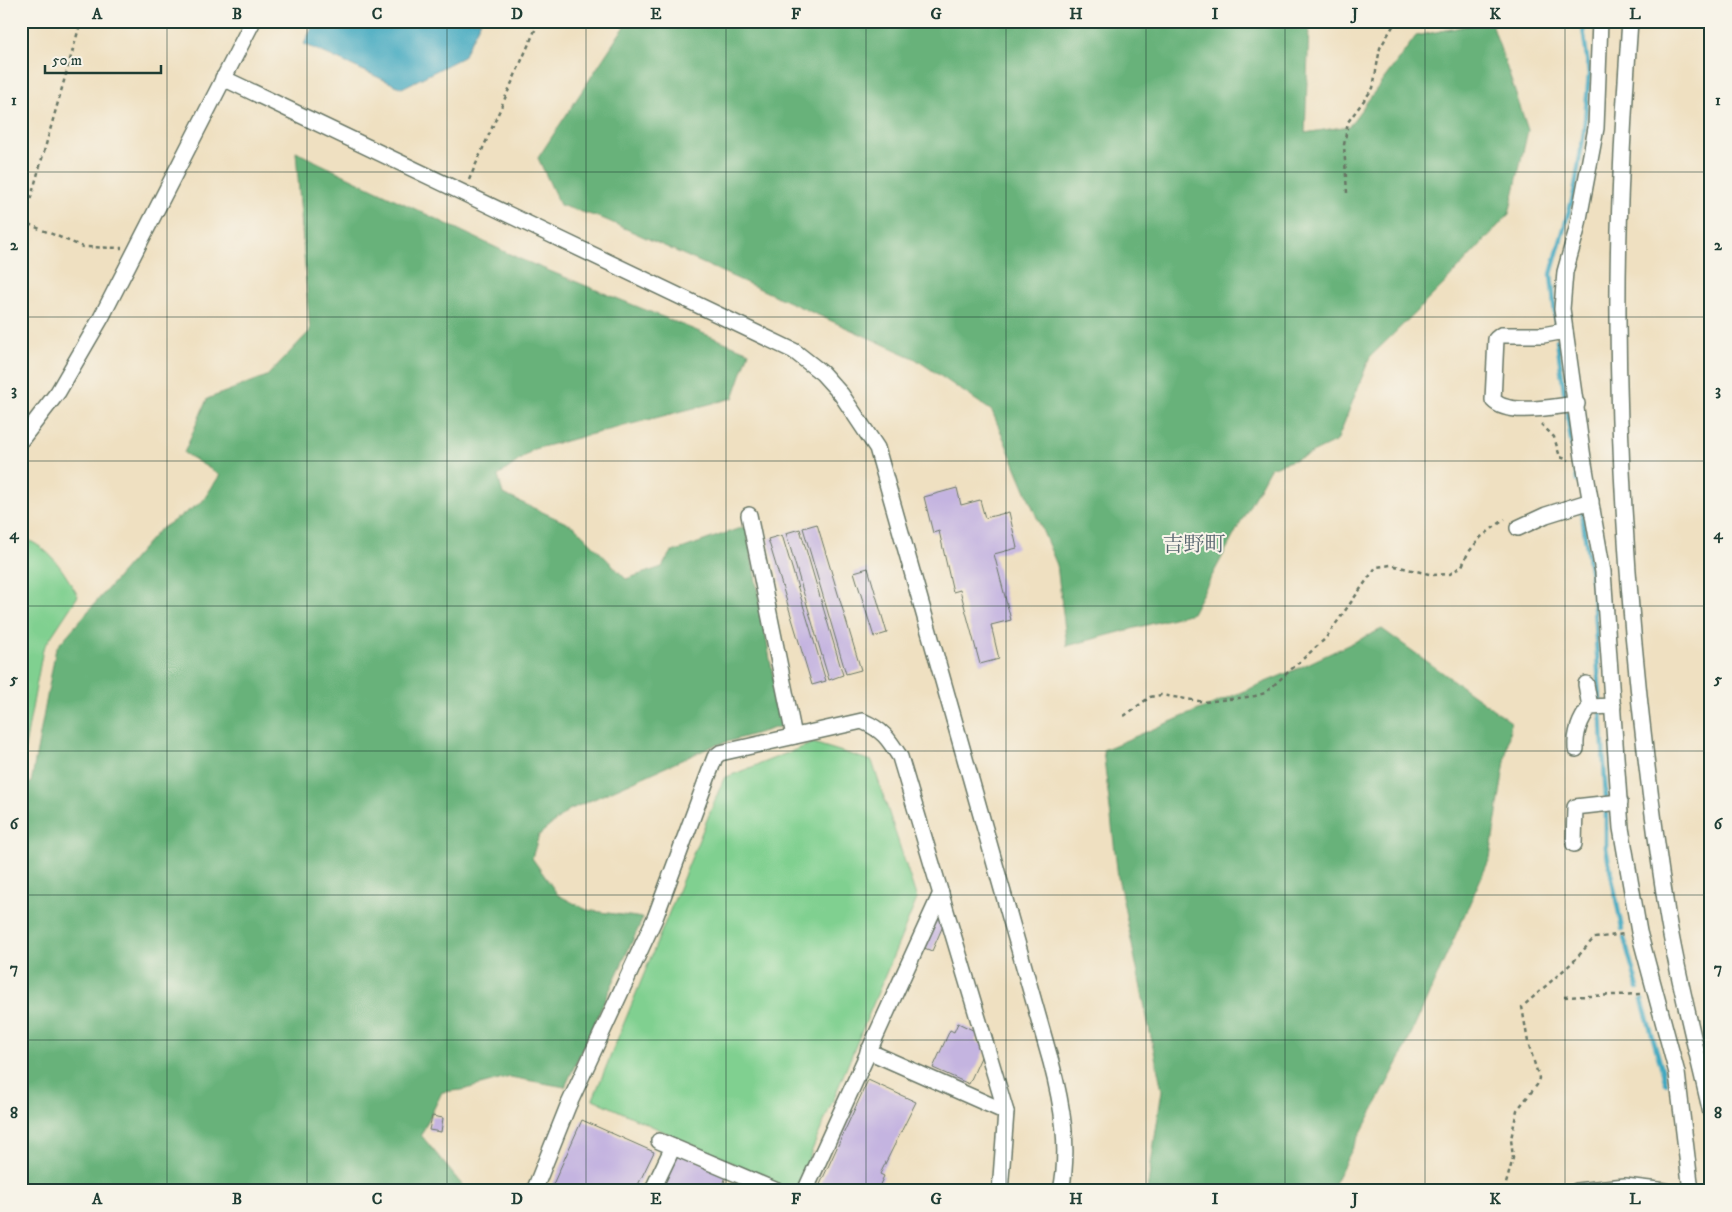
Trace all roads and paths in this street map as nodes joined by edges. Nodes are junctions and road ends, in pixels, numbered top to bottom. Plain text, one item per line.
1 (81, 21) edge
2 (253, 21) edge
3 (539, 21) edge
4 (1396, 21) edge
5 (1600, 21) edge
6 (1630, 21) edge
7 (223, 78) junction
8 (1347, 192) dead end
9 (464, 193) junction
10 (23, 222) edge
11 (133, 254) junction
12 (1565, 331) junction
13 (1577, 404) junction
14 (1522, 410) junction
15 (21, 440) edge
16 (1583, 458) junction
17 (1591, 501) junction
18 (749, 515) dead end
19 (1515, 522) joint
20 (1586, 684) dead end
21 (1612, 706) junction
22 (1590, 707) junction
23 (1124, 716) dead end
24 (794, 736) junction
25 (1576, 749) dead end
26 (1620, 802) junction
27 (1574, 844) dead end
28 (940, 894) junction
29 (1639, 932) junction
30 (1654, 992) junction
31 (1564, 997) dead end
32 (868, 1052) junction
33 (1006, 1112) junction
34 (1711, 1113) edge
35 (534, 1191) edge
36 (652, 1191) edge
37 (777, 1191) edge
38 (804, 1191) edge
39 (1000, 1191) edge
40 (1061, 1191) edge
41 (1504, 1191) edge
42 (1577, 1191) edge
43 (1666, 1191) edge
44 (1691, 1191) edge

1 - 10 path
2 - 7 street
3 - 9 path
4 - 8 path
5 - 12 street
6 - 34 street
7 - 9 street
7 - 11 street
9 - 40 street
10 - 11 path
11 - 15 street
12 - 13 street
12 - 14 street
13 - 14 street
13 - 16 street
14 - 16 path
16 - 17 street
17 - 19 street
17 - 21 street
18 - 24 street
19 - 23 path
20 - 22 street
21 - 22 street
21 - 26 street
22 - 25 street
24 - 28 street
24 - 35 street
26 - 27 street
26 - 29 street
28 - 32 street
28 - 33 street
29 - 30 street
29 - 41 path
30 - 31 path
30 - 44 street
32 - 33 street
32 - 38 street
33 - 39 street
36 - 37 street
42 - 43 street

